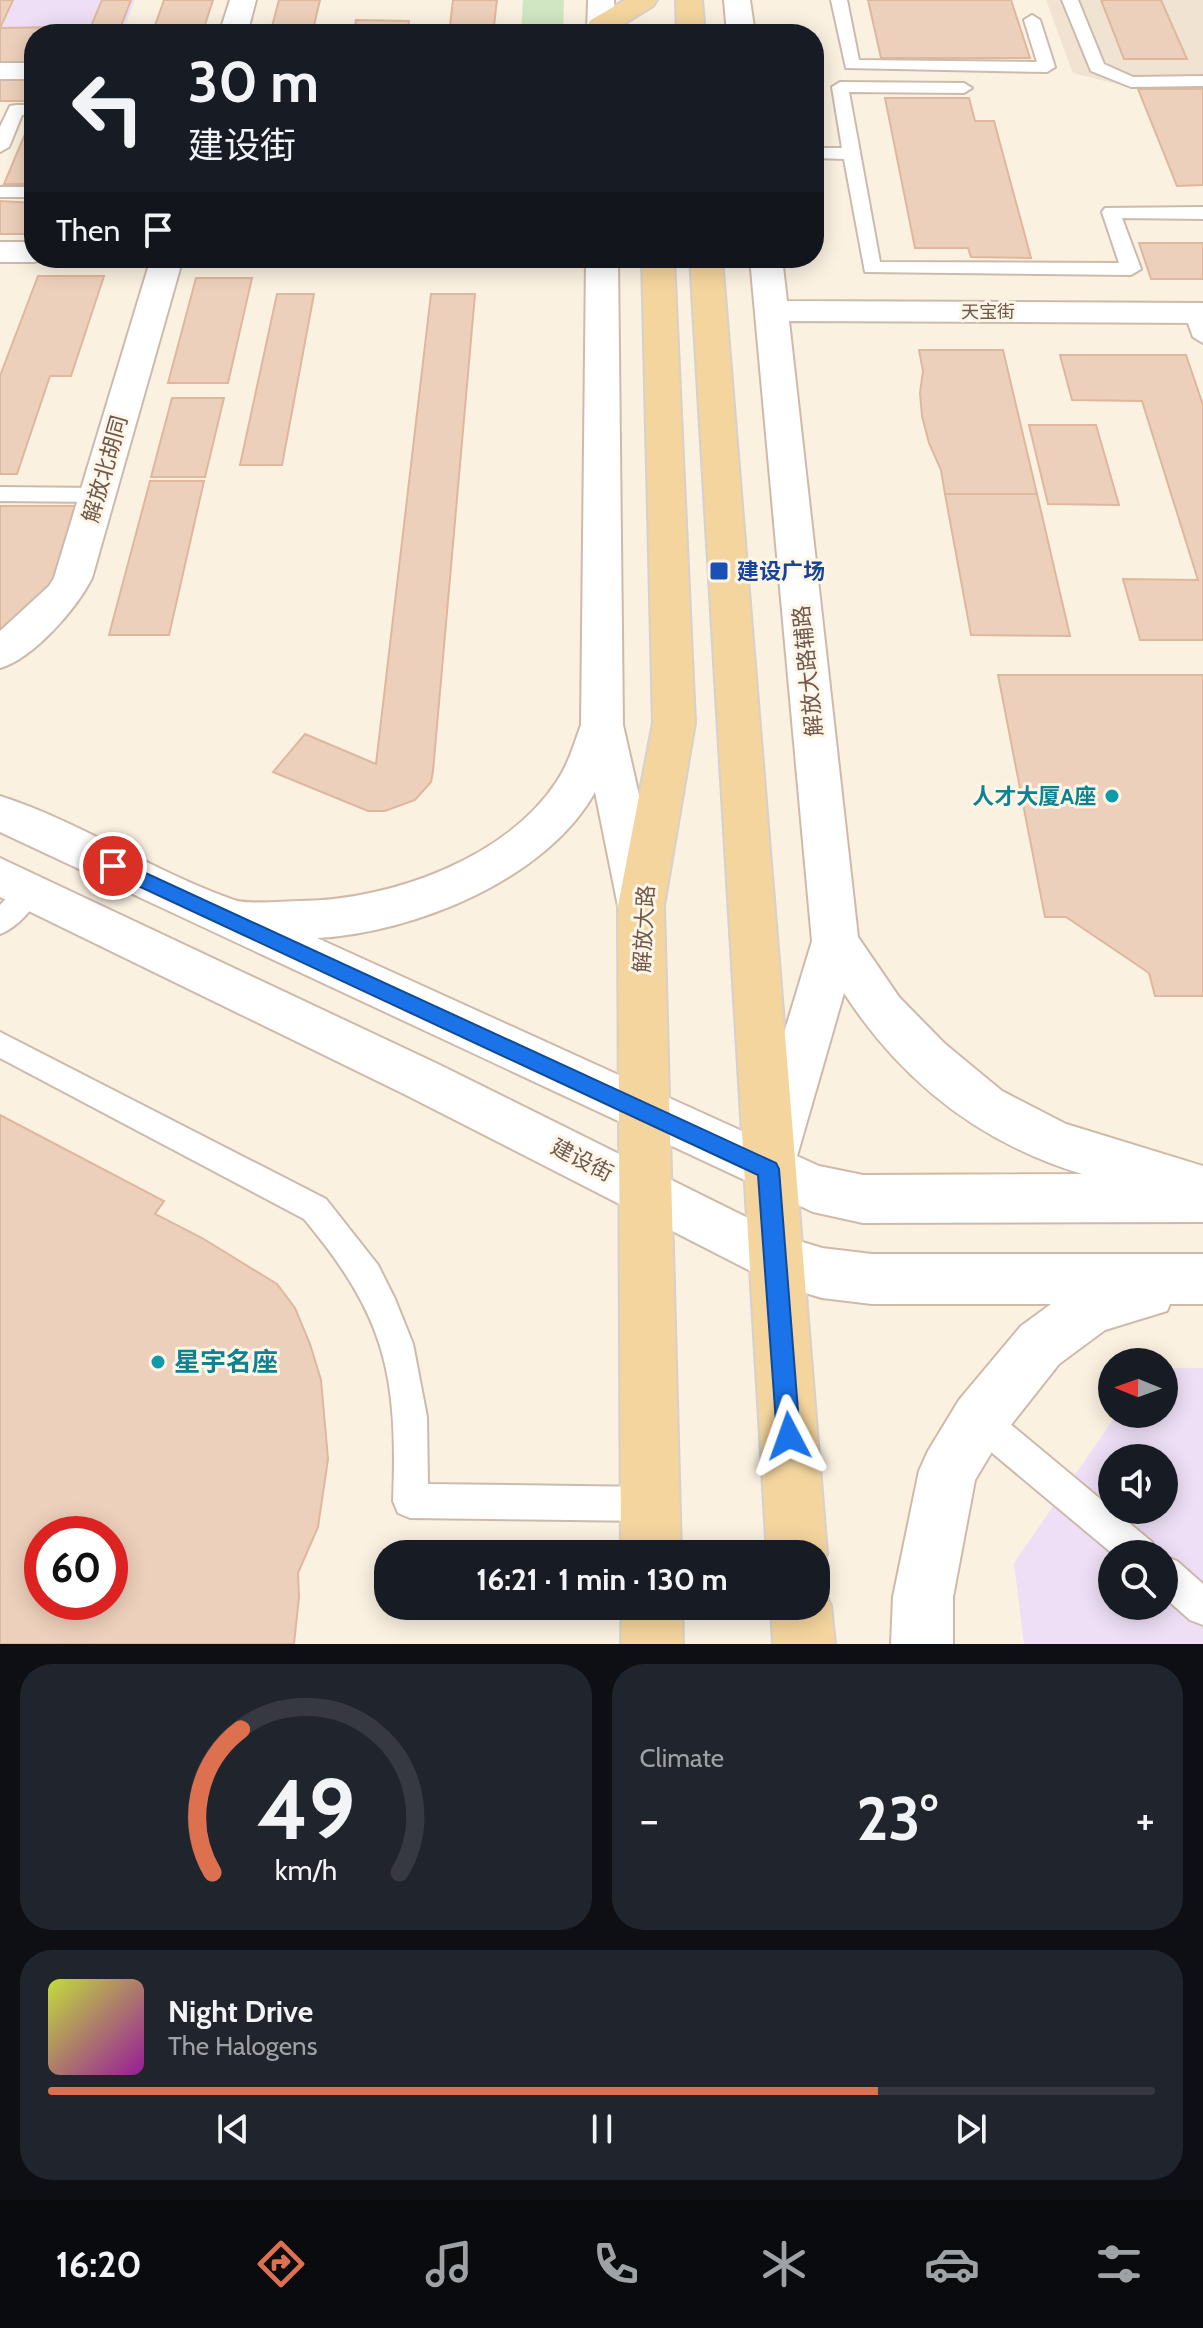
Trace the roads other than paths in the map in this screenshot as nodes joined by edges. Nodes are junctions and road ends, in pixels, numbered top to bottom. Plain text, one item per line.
1 (243, 0) edge
2 (689, 0) edge
3 (737, 0) edge
4 (839, 0) edge
5 (1070, 0) edge
6 (648, 8) edge
7 (601, 20) edge
8 (1032, 20) dead end
9 (236, 24) edge
10 (690, 24) edge
11 (740, 24) edge
12 (0, 71) edge
13 (24, 71) edge
14 (1203, 81) edge
15 (964, 88) dead end
16 (24, 110) edge
17 (0, 147) edge
18 (824, 153) edge
19 (851, 154) junction
20 (0, 192) edge
21 (24, 192) edge
22 (1203, 213) edge
23 (0, 252) edge
24 (24, 252) edge
25 (164, 268) edge
26 (602, 268) edge
27 (658, 268) edge
28 (707, 268) edge
29 (767, 268) edge
30 (772, 311) junction
31 (1200, 321) edge
32 (0, 494) edge
33 (97, 495) junction
34 (0, 654) edge
35 (602, 725) junction
36 (0, 813) edge
37 (10, 896) edge
38 (641, 906) junction
39 (226, 918) junction
40 (835, 941) junction
41 (0, 1044) edge
42 (642, 1111) junction
43 (769, 1169) junction
44 (1203, 1189) edge
45 (643, 1192) junction
46 (1203, 1198) edge
47 (776, 1259) junction
48 (1203, 1279) edge
49 (979, 1420) junction
50 (650, 1504) junction
51 (651, 1540) edge
52 (796, 1540) edge
53 (1123, 1540) edge
54 (1178, 1586) edge
55 (1203, 1607) edge
56 (652, 1620) edge
57 (802, 1620) edge
58 (652, 1644) edge
59 (804, 1644) edge
60 (922, 1644) edge

1 - 9 street
2 - 10 main road
3 - 11 street
4 - 8 lane
5 - 14 lane
6 - 7 main road
12 - 13 street
15 - 19 lane
16 - 17 lane
18 - 19 lane
19 - 22 lane
20 - 21 lane
23 - 24 street
25 - 33 street, 解放北胡同
26 - 35 street
27 - 38 main road, 解放大路
28 - 43 main road
29 - 30 street, 解放大路辅路
30 - 31 street, 天宝街
30 - 40 street, 解放大路辅路
32 - 33 lane
33 - 34 street, 解放北胡同
35 - 38 street
35 - 39 street
36 - 39 street
37 - 45 street, 建设街
38 - 42 main road, 解放大路
39 - 42 street
40 - 43 street
40 - 44 street
41 - 50 lane
42 - 43 street
42 - 45 main road, 解放大路
43 - 46 street
43 - 47 main road
45 - 47 street, 建设街
45 - 50 main road, 解放大路
47 - 48 street, 建设街
47 - 52 main road
48 - 49 street
49 - 53 lane
49 - 60 street
50 - 51 main road, 解放大路
54 - 55 lane
56 - 58 main road
57 - 59 main road

